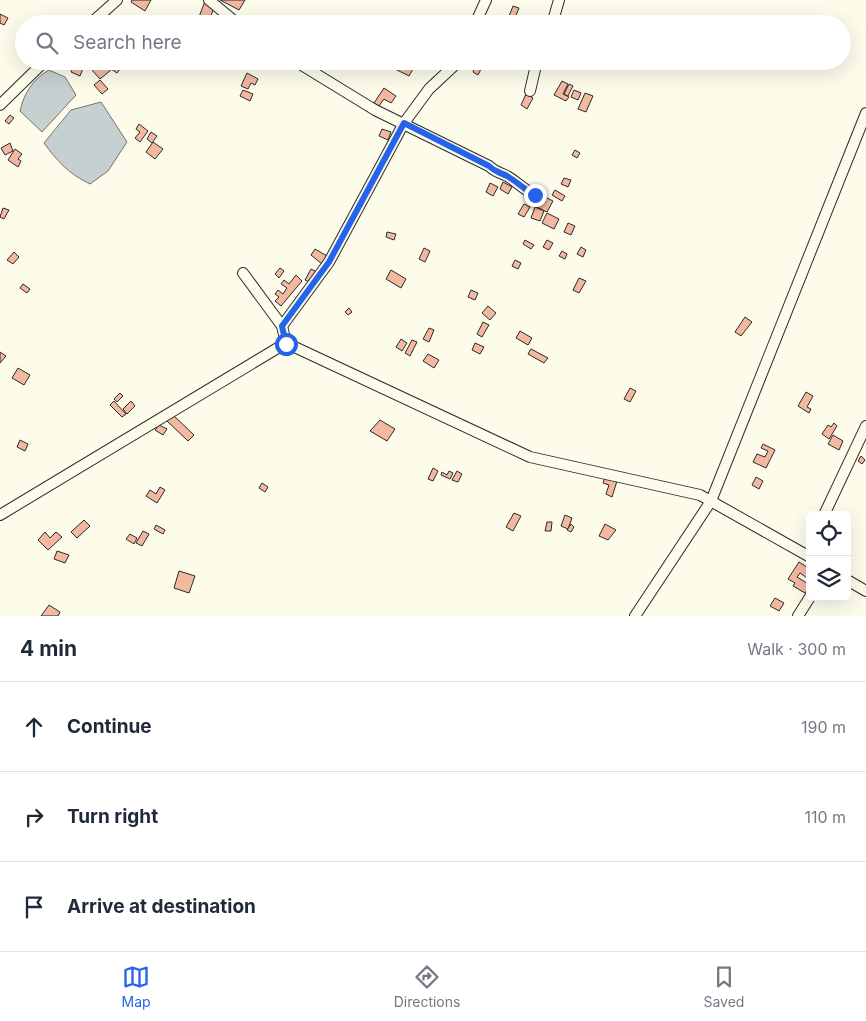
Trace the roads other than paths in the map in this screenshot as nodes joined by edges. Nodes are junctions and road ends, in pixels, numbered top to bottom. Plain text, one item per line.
1 (117, 0) edge
2 (209, 0) edge
3 (486, 0) edge
4 (559, 0) edge
5 (100, 15) edge
6 (227, 15) edge
7 (479, 15) edge
8 (555, 15) edge
9 (35, 70) edge
10 (310, 70) edge
11 (449, 70) edge
12 (535, 70) edge
13 (530, 91) dead end
14 (0, 105) edge
15 (866, 113) edge
16 (404, 123) junction
17 (535, 195) dead end
18 (244, 273) dead end
19 (282, 326) junction
20 (286, 344) junction
21 (866, 426) edge
22 (862, 444) edge
23 (711, 501) junction
24 (826, 511) edge
25 (0, 515) edge
26 (806, 551) edge
27 (851, 582) edge
28 (866, 591) edge
29 (807, 601) edge
30 (636, 616) edge
31 (798, 616) edge

1 - 5 street
2 - 6 street
3 - 7 street
4 - 8 street
9 - 14 street
10 - 16 street
11 - 16 street
12 - 13 street
15 - 23 street
16 - 17 street
16 - 19 street
18 - 19 street
19 - 20 street
20 - 23 street
20 - 25 street
21 - 22 street
22 - 24 street
23 - 26 street
23 - 30 street
27 - 28 street
29 - 31 street

